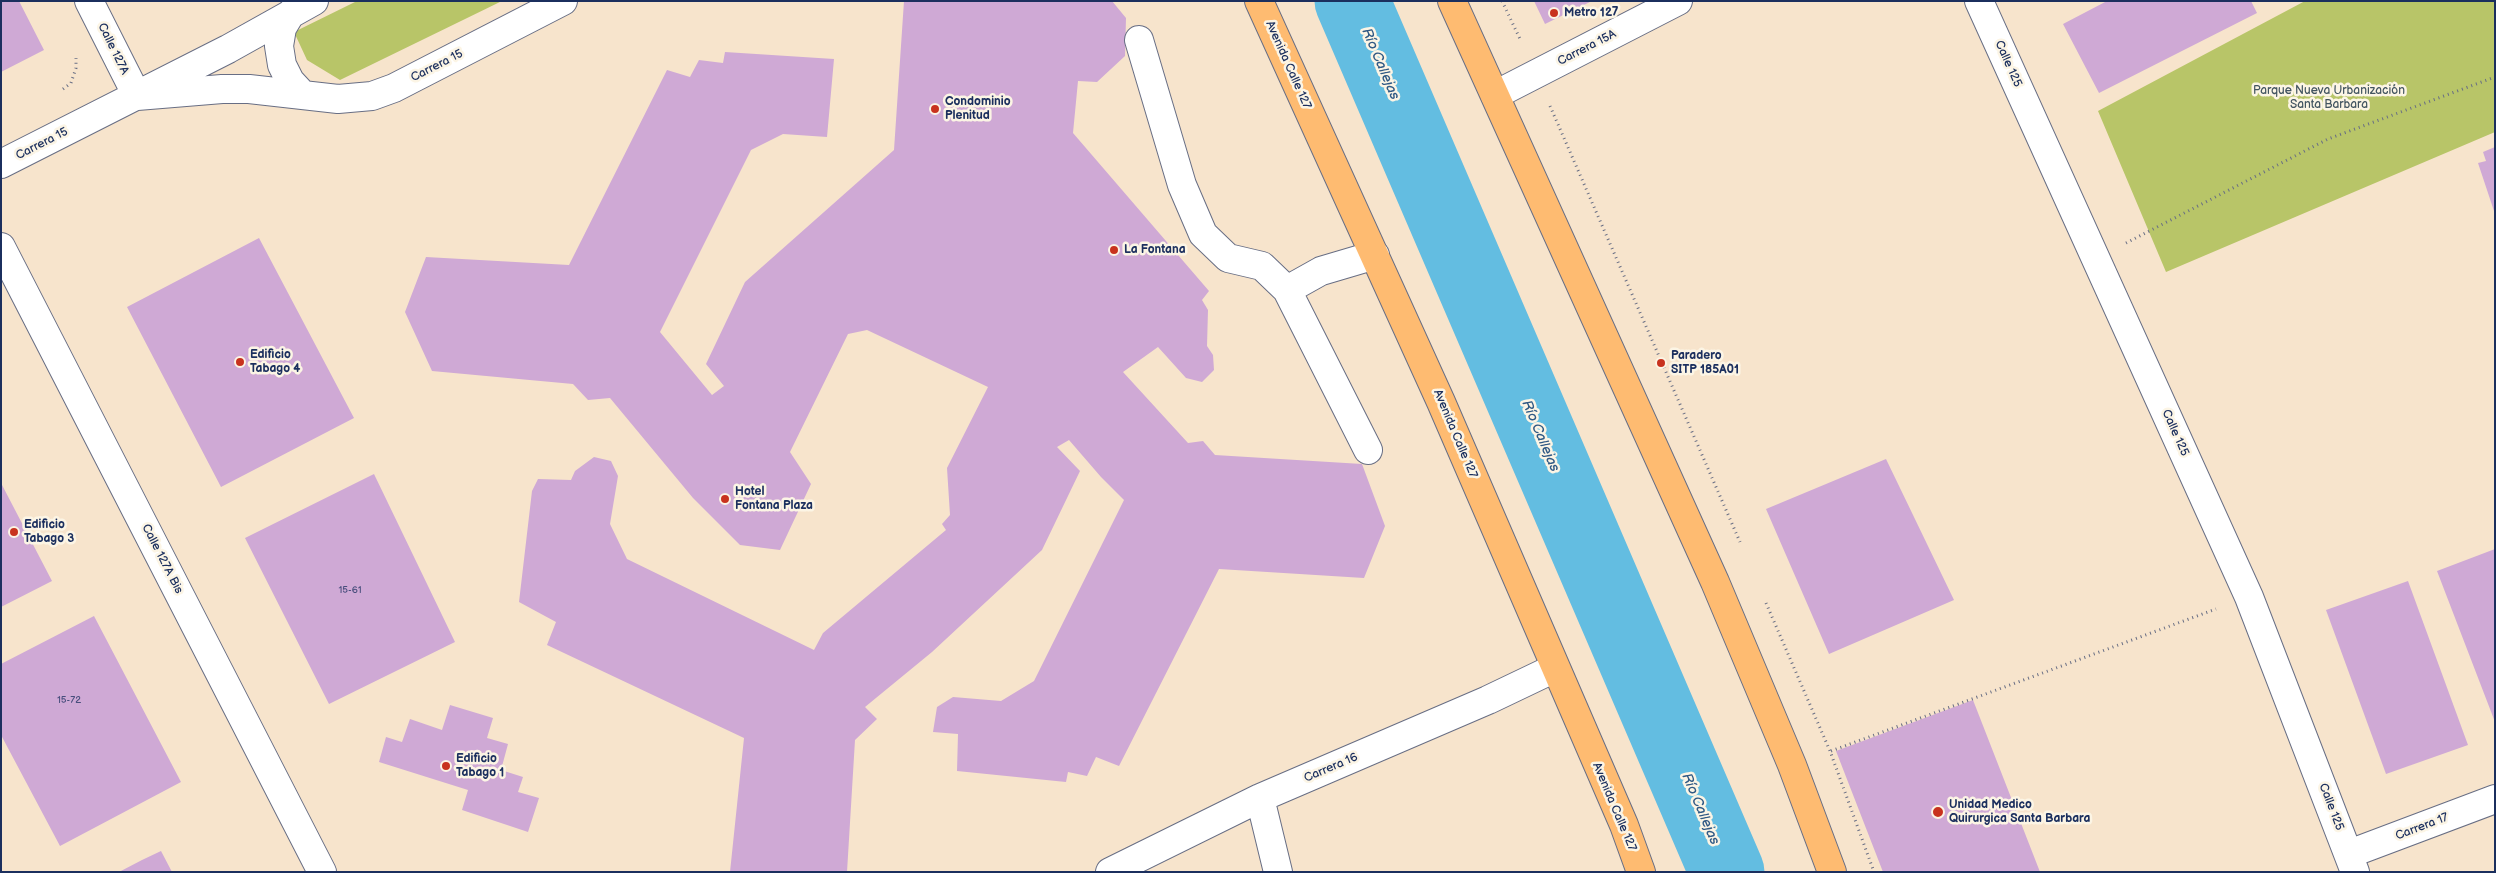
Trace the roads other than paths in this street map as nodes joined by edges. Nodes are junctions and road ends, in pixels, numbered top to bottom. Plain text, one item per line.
1 (89, 1) edge
2 (563, 1) edge
3 (1259, 1) edge
4 (1452, 1) edge
5 (1678, 1) edge
6 (1979, 1) edge
7 (302, 7) edge
8 (1139, 40) dead end
9 (303, 95) junction
10 (1495, 95) junction
11 (136, 96) junction
12 (1, 164) edge
13 (1, 246) edge
14 (1375, 256) junction
15 (1286, 290) junction
16 (1368, 450) dead end
17 (1555, 668) junction
18 (1260, 798) junction
19 (2495, 799) edge
20 (2352, 863) edge
21 (322, 872) edge
22 (1110, 872) edge
23 (1278, 872) edge
24 (1641, 872) edge
25 (1832, 872) edge

1 - 11 street, Calle 127A
2 - 9 street, Carrera 15
3 - 14 main road, Avenida Calle 127
4 - 10 main road
5 - 10 street, Carrera 15A
6 - 20 street, Calle 125
7 - 9 street, Carrera 15
7 - 11 street, Carrera 15
8 - 15 street
9 - 11 street, Carrera 15
10 - 25 main road
11 - 12 street, Carrera 15
13 - 21 street, Calle 127A Bis
14 - 15 street
14 - 17 main road, Avenida Calle 127
15 - 16 street
17 - 18 street, Carrera 16
17 - 24 main road, Avenida Calle 127
18 - 22 street, Carrera 16
18 - 23 street
19 - 20 street, Carrera 17

